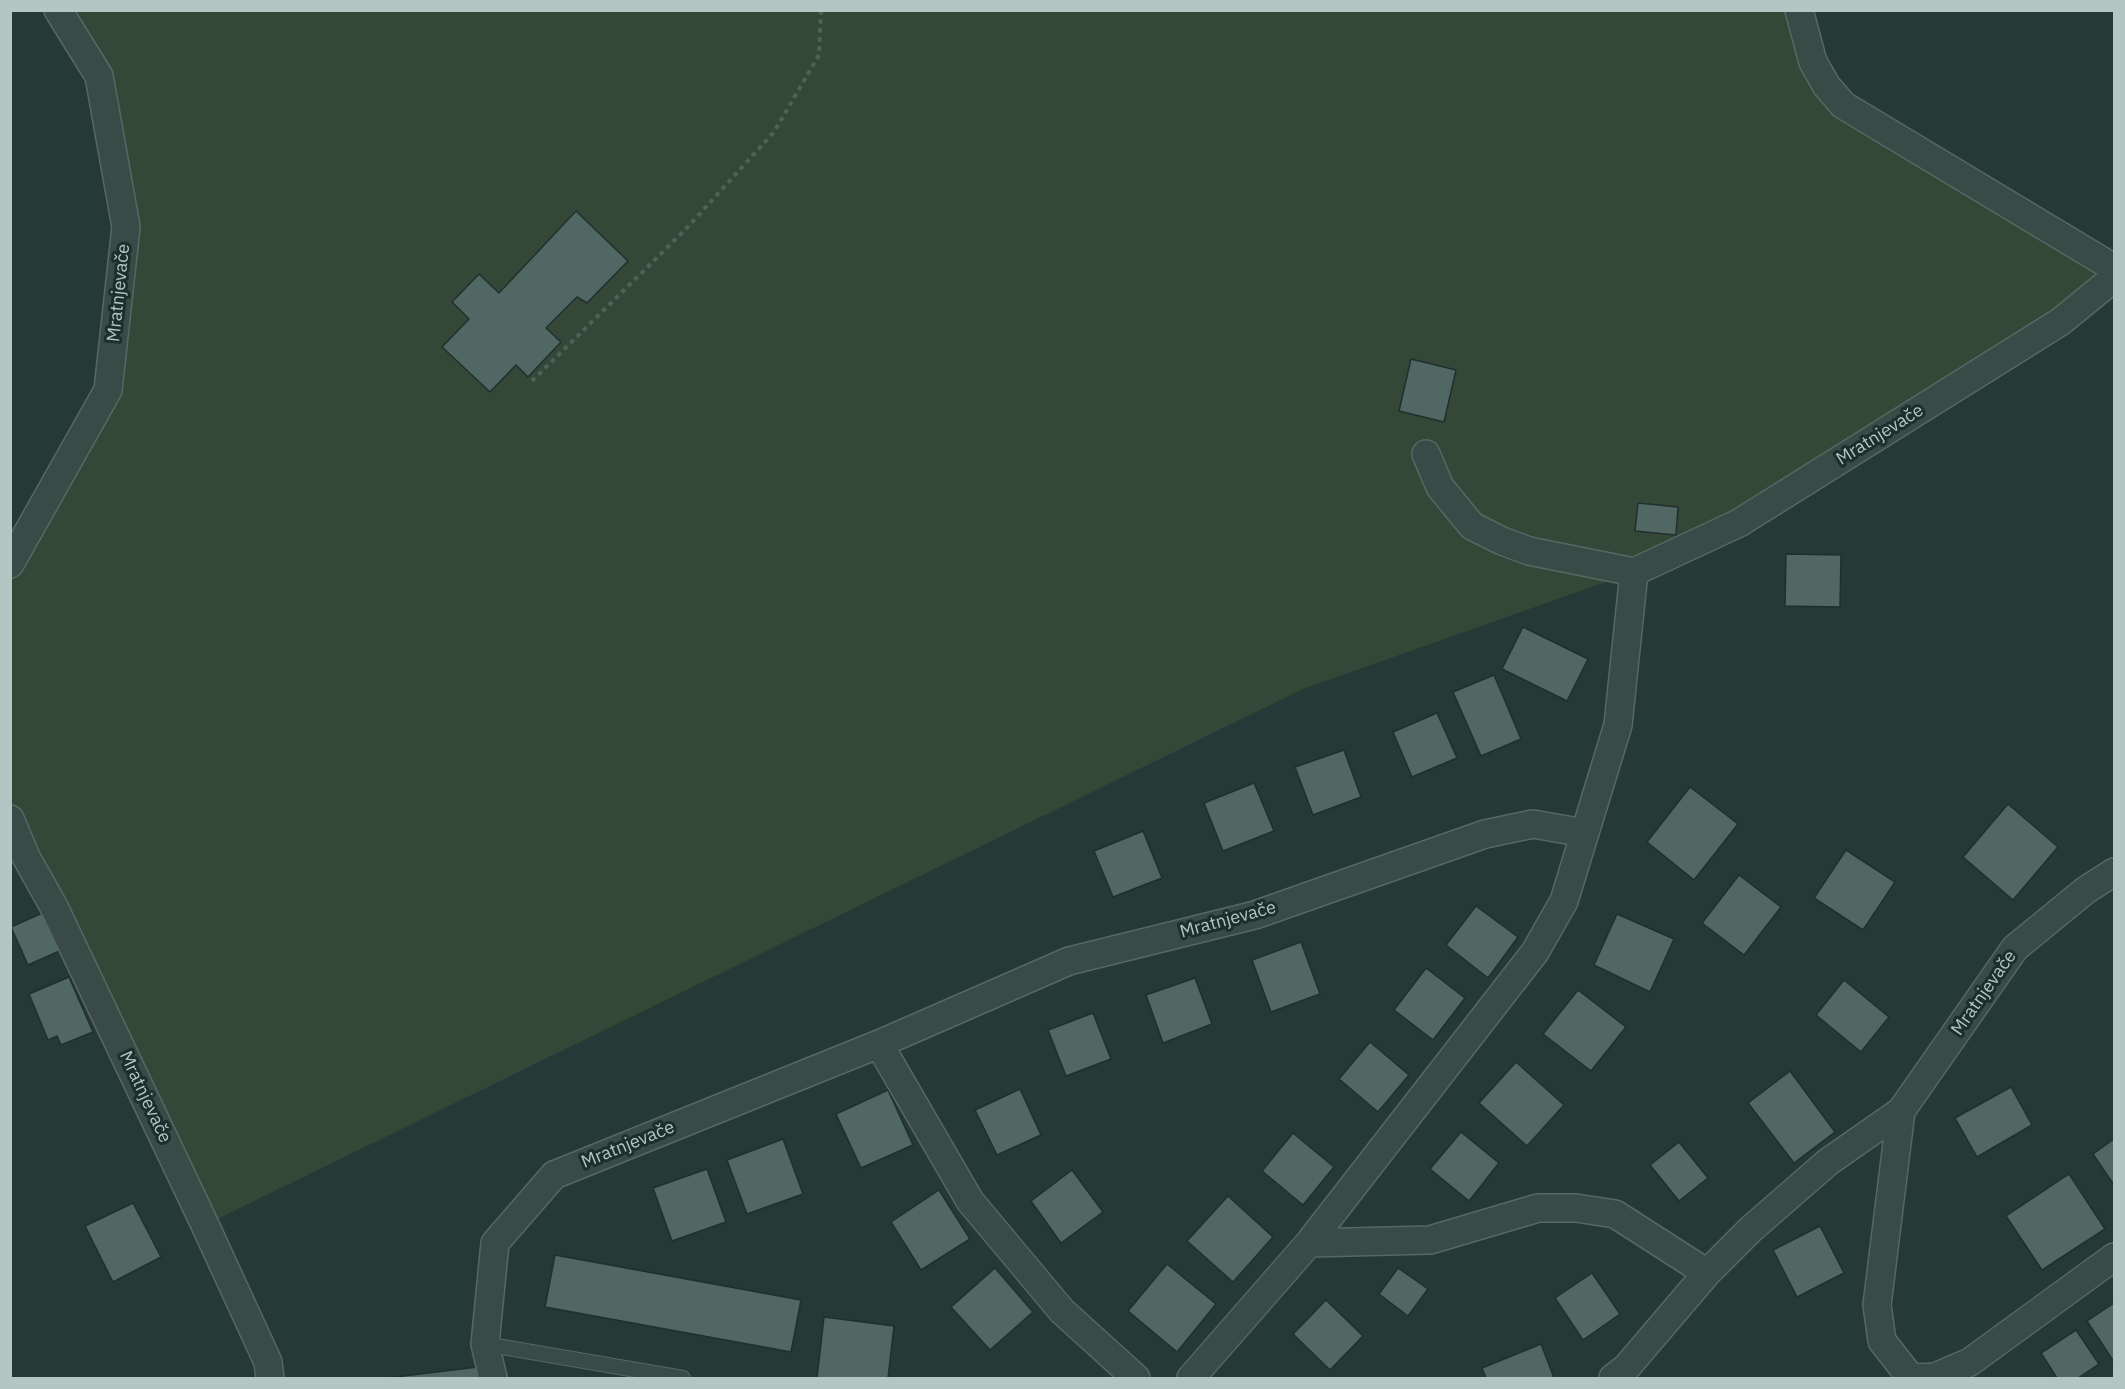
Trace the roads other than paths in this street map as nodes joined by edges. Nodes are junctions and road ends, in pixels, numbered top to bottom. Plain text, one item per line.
1 (58, 10) edge
2 (1799, 10) edge
3 (2115, 268) edge
4 (2115, 278) edge
5 (1426, 454) dead end
6 (10, 564) edge
7 (1634, 572) junction
8 (10, 819) edge
9 (1584, 833) junction
10 (2115, 872) edge
11 (879, 1044) junction
12 (1901, 1111) junction
13 (1309, 1243) junction
14 (2115, 1257) edge
15 (1707, 1273) junction
16 (485, 1344) junction
17 (1624, 1375) edge
18 (270, 1378) edge
19 (493, 1378) edge
20 (683, 1378) edge
21 (1136, 1378) edge
22 (1191, 1378) edge
23 (1912, 1378) edge

1 - 6 street, Mratnjevače
2 - 3 street
4 - 7 street, Mratnjevače
5 - 7 street
7 - 9 street
8 - 18 street, Mratnjevače
9 - 11 street, Mratnjevače
9 - 13 street
10 - 12 street, Mratnjevače
11 - 16 street, Mratnjevače
11 - 21 street
12 - 15 street, Mratnjevače
12 - 23 street, Mratnjevače
13 - 15 street
13 - 22 street
14 - 23 street, Mratnjevače
15 - 17 street, Mratnjevače
16 - 19 street, Mratnjevače
16 - 20 lane

